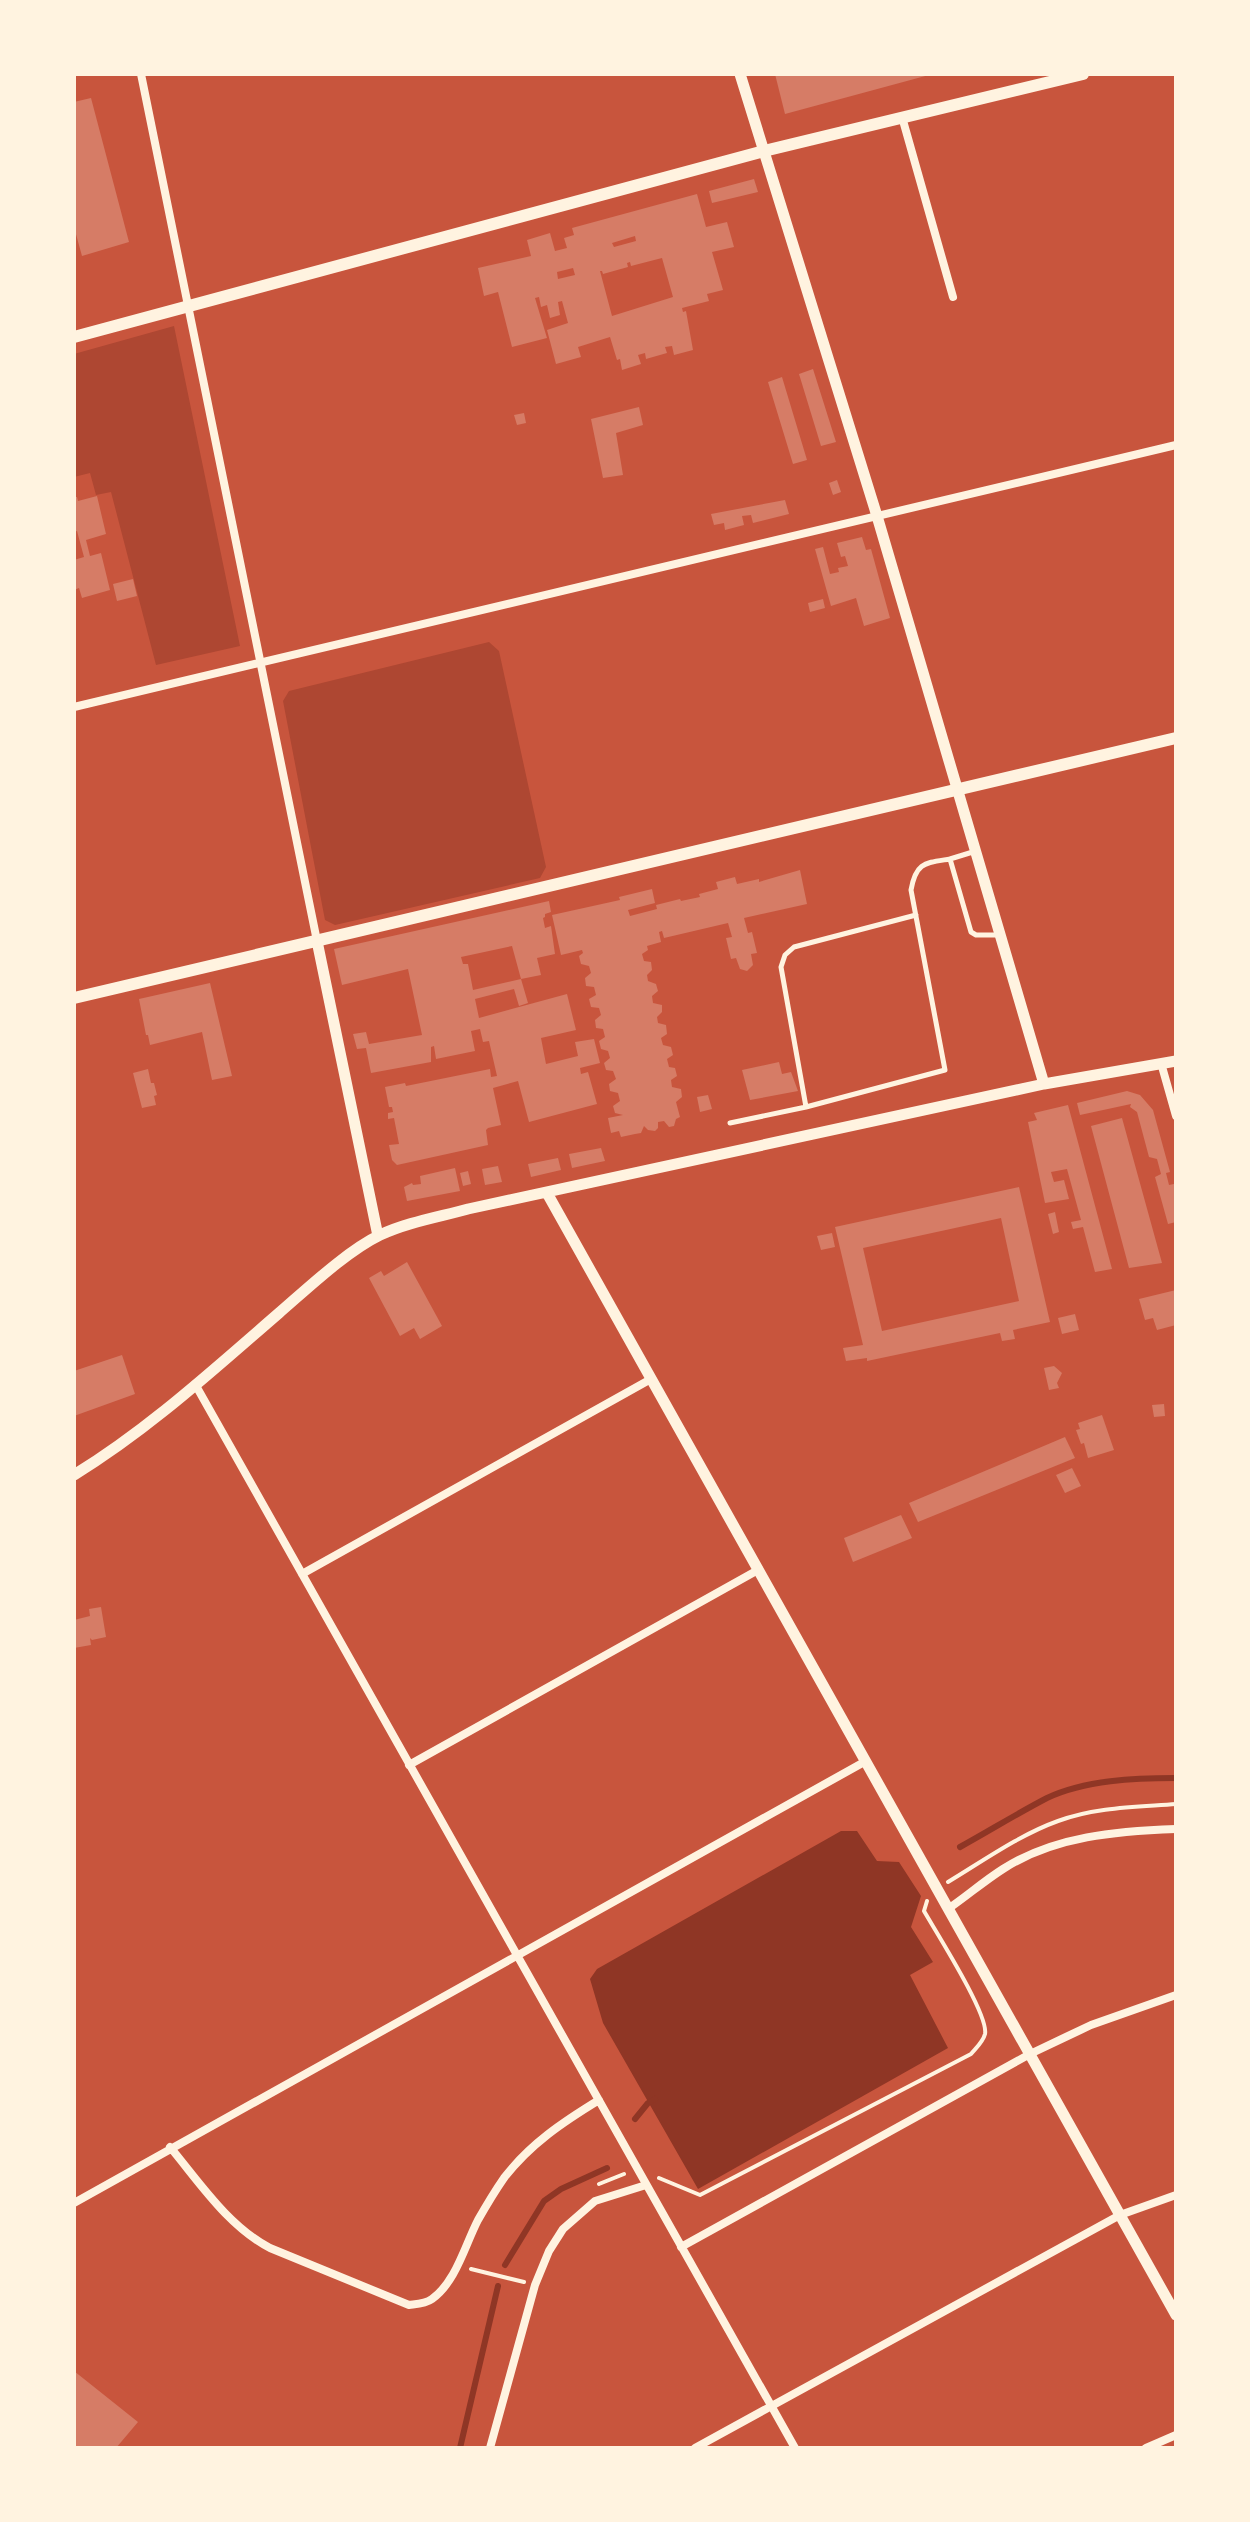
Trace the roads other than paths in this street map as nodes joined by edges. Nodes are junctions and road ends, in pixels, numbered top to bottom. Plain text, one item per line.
1 (141, 74) edge
2 (740, 74) edge
3 (1083, 74) edge
4 (902, 117) junction
5 (764, 151) junction
6 (953, 297) dead end
7 (188, 305) junction
8 (74, 337) edge
9 (1176, 445) edge
10 (877, 516) junction
11 (262, 663) junction
12 (74, 707) edge
13 (1176, 738) edge
14 (957, 789) junction
15 (976, 851) junction
16 (950, 859) junction
17 (916, 915) junction
18 (1000, 935) junction
19 (317, 941) junction
20 (74, 998) edge
21 (1176, 1061) edge
22 (1161, 1063) junction
23 (1044, 1084) junction
24 (806, 1107) junction
25 (1176, 1116) edge
26 (730, 1123) dead end
27 (547, 1193) junction
28 (378, 1236) junction
29 (651, 1379) junction
30 (195, 1384) junction
31 (74, 1475) edge
32 (758, 1570) junction
33 (302, 1574) junction
34 (866, 1761) junction
35 (409, 1765) junction
36 (1176, 1829) edge
37 (948, 1909) junction
38 (516, 1955) junction
39 (1176, 1995) edge
40 (1030, 2054) junction
41 (599, 2100) junction
42 (170, 2147) junction
43 (646, 2185) junction
44 (1176, 2195) edge
45 (74, 2203) edge
46 (1120, 2215) junction
47 (681, 2247) junction
48 (1176, 2315) edge
49 (772, 2406) junction
50 (1176, 2435) edge
51 (490, 2448) edge
52 (695, 2448) edge
53 (795, 2448) edge
54 (1146, 2448) edge

1 - 7 street
2 - 5 street
3 - 4 main road
4 - 5 main road
4 - 6 street
5 - 7 main road
5 - 10 street
7 - 8 main road
7 - 11 street
9 - 10 street
10 - 11 street
10 - 14 street
11 - 12 street
11 - 19 street
13 - 14 main road
14 - 15 street
14 - 19 main road
15 - 16 lane
15 - 18 street
16 - 17 lane
16 - 18 lane
17 - 24 lane
17 - 24 lane
18 - 23 street
19 - 20 main road
19 - 28 street
21 - 22 street
22 - 23 street
22 - 25 street
23 - 27 street
24 - 26 lane
27 - 28 street
27 - 29 street
28 - 30 street
29 - 32 street
29 - 33 street
30 - 31 street
30 - 33 street
32 - 34 street
32 - 35 street
33 - 35 street
34 - 37 street
34 - 38 street
35 - 38 street
36 - 37 street
37 - 40 street
38 - 41 street
38 - 42 street
39 - 40 street
40 - 46 street
40 - 47 street
41 - 42 street
41 - 43 street
42 - 45 street
43 - 47 street
43 - 51 street
44 - 46 street
46 - 48 street
46 - 49 street
47 - 49 street
49 - 52 street
49 - 53 street
50 - 54 street

